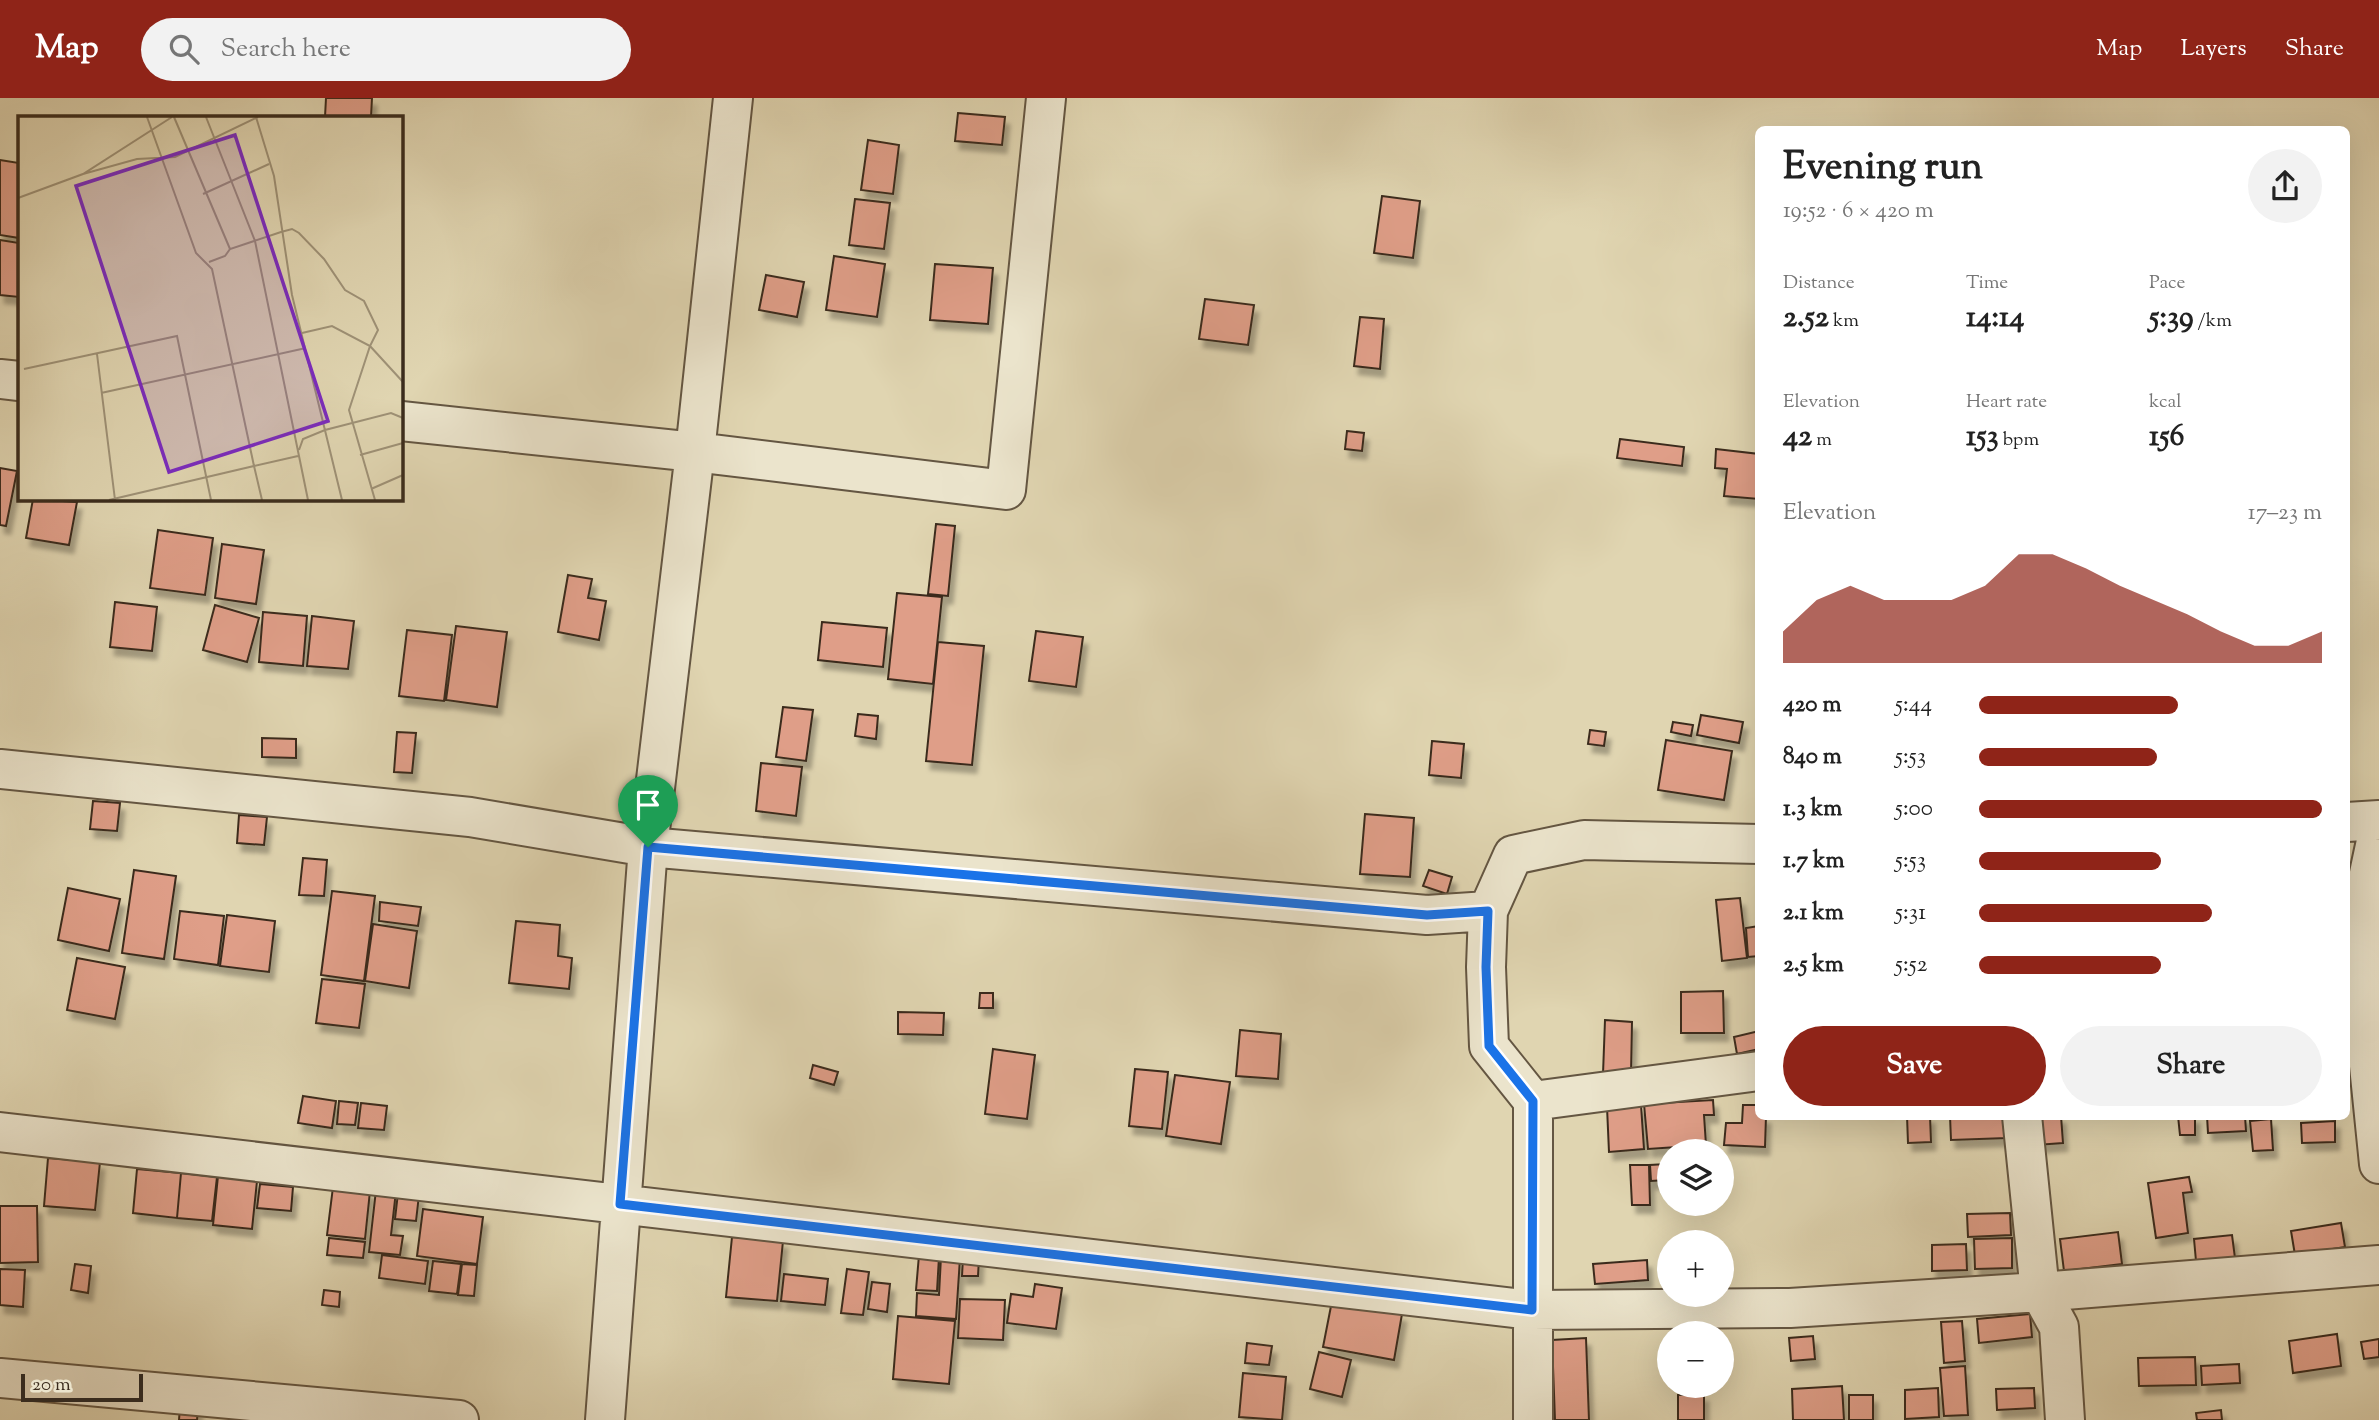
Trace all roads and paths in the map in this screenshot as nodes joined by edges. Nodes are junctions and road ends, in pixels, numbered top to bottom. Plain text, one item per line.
1 (733, 98) edge
2 (1046, 98) edge
3 (0, 379) edge
4 (18, 381) edge
5 (402, 421) edge
6 (695, 453) junction
7 (0, 769) edge
8 (2379, 820) edge
9 (2350, 822) edge
10 (2379, 827) edge
11 (1755, 844) edge
12 (648, 847) junction
13 (1488, 911) junction
14 (2364, 1026) edge
15 (1755, 1071) edge
16 (1533, 1101) junction
17 (2022, 1120) edge
18 (0, 1132) edge
19 (2379, 1164) edge
20 (620, 1204) junction
21 (2379, 1265) edge
22 (2040, 1292) junction
23 (1532, 1310) junction
24 (0, 1378) edge
25 (459, 1420) edge
26 (605, 1420) edge
27 (1534, 1420) edge
28 (2065, 1420) edge

1 - 6 street
2 - 6 street
3 - 4 street
5 - 6 street
6 - 12 street
7 - 12 street
8 - 9 street
10 - 14 street
11 - 13 street
12 - 13 street
12 - 20 street
13 - 16 street
14 - 19 street
15 - 16 street
16 - 23 street
17 - 22 street
18 - 20 street
20 - 23 street
20 - 26 street
21 - 22 street
22 - 23 street
22 - 28 street
23 - 27 street
24 - 25 street

